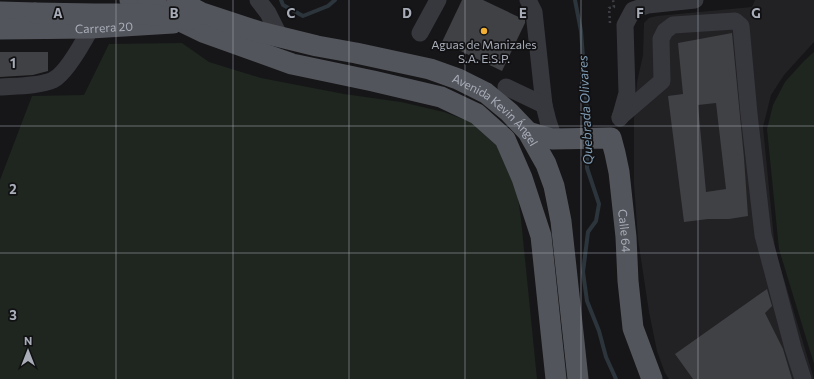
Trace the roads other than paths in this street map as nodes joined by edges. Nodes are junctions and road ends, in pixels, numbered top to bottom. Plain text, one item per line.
1 (102, 0) edge
2 (130, 0) edge
3 (148, 0) edge
4 (258, 0) edge
5 (438, 0) edge
6 (528, 0) edge
7 (695, 0) edge
8 (0, 12) edge
9 (182, 16) edge
10 (91, 28) junction
11 (0, 29) edge
12 (420, 33) dead end
13 (280, 37) junction
14 (398, 62) junction
15 (0, 87) edge
16 (506, 87) dead end
17 (544, 105) junction
18 (620, 117) junction
19 (528, 132) junction
20 (604, 138) junction
21 (555, 139) junction
22 (544, 162) junction
23 (549, 312) junction
24 (645, 377) edge
25 (556, 379) edge
26 (566, 379) edge
27 (578, 379) edge
28 (803, 379) edge

1 - 10 main road
2 - 9 main road
3 - 9 main road, Avenida Kevin Ángel
4 - 13 street
5 - 12 street
6 - 17 street
7 - 18 street
8 - 9 main road, bridge
9 - 10 main road, Carrera 20
9 - 13 main road, Avenida Kevin Ángel
9 - 14 main road
9 - 23 main road, Avenida Kevin Ángel
10 - 11 main road, Carrera 20
10 - 15 street
13 - 14 main road, Avenida Kevin Ángel
14 - 19 main road, Avenida Kevin Ángel
16 - 17 street
17 - 21 street
18 - 20 street
18 - 28 street
19 - 21 main road
19 - 22 main road, Avenida Kevin Ángel
20 - 21 main road
20 - 24 main road, Calle 64
21 - 22 main road
22 - 27 main road, Avenida Kevin Ángel
23 - 25 main road, Avenida Kevin Ángel
23 - 26 main road

